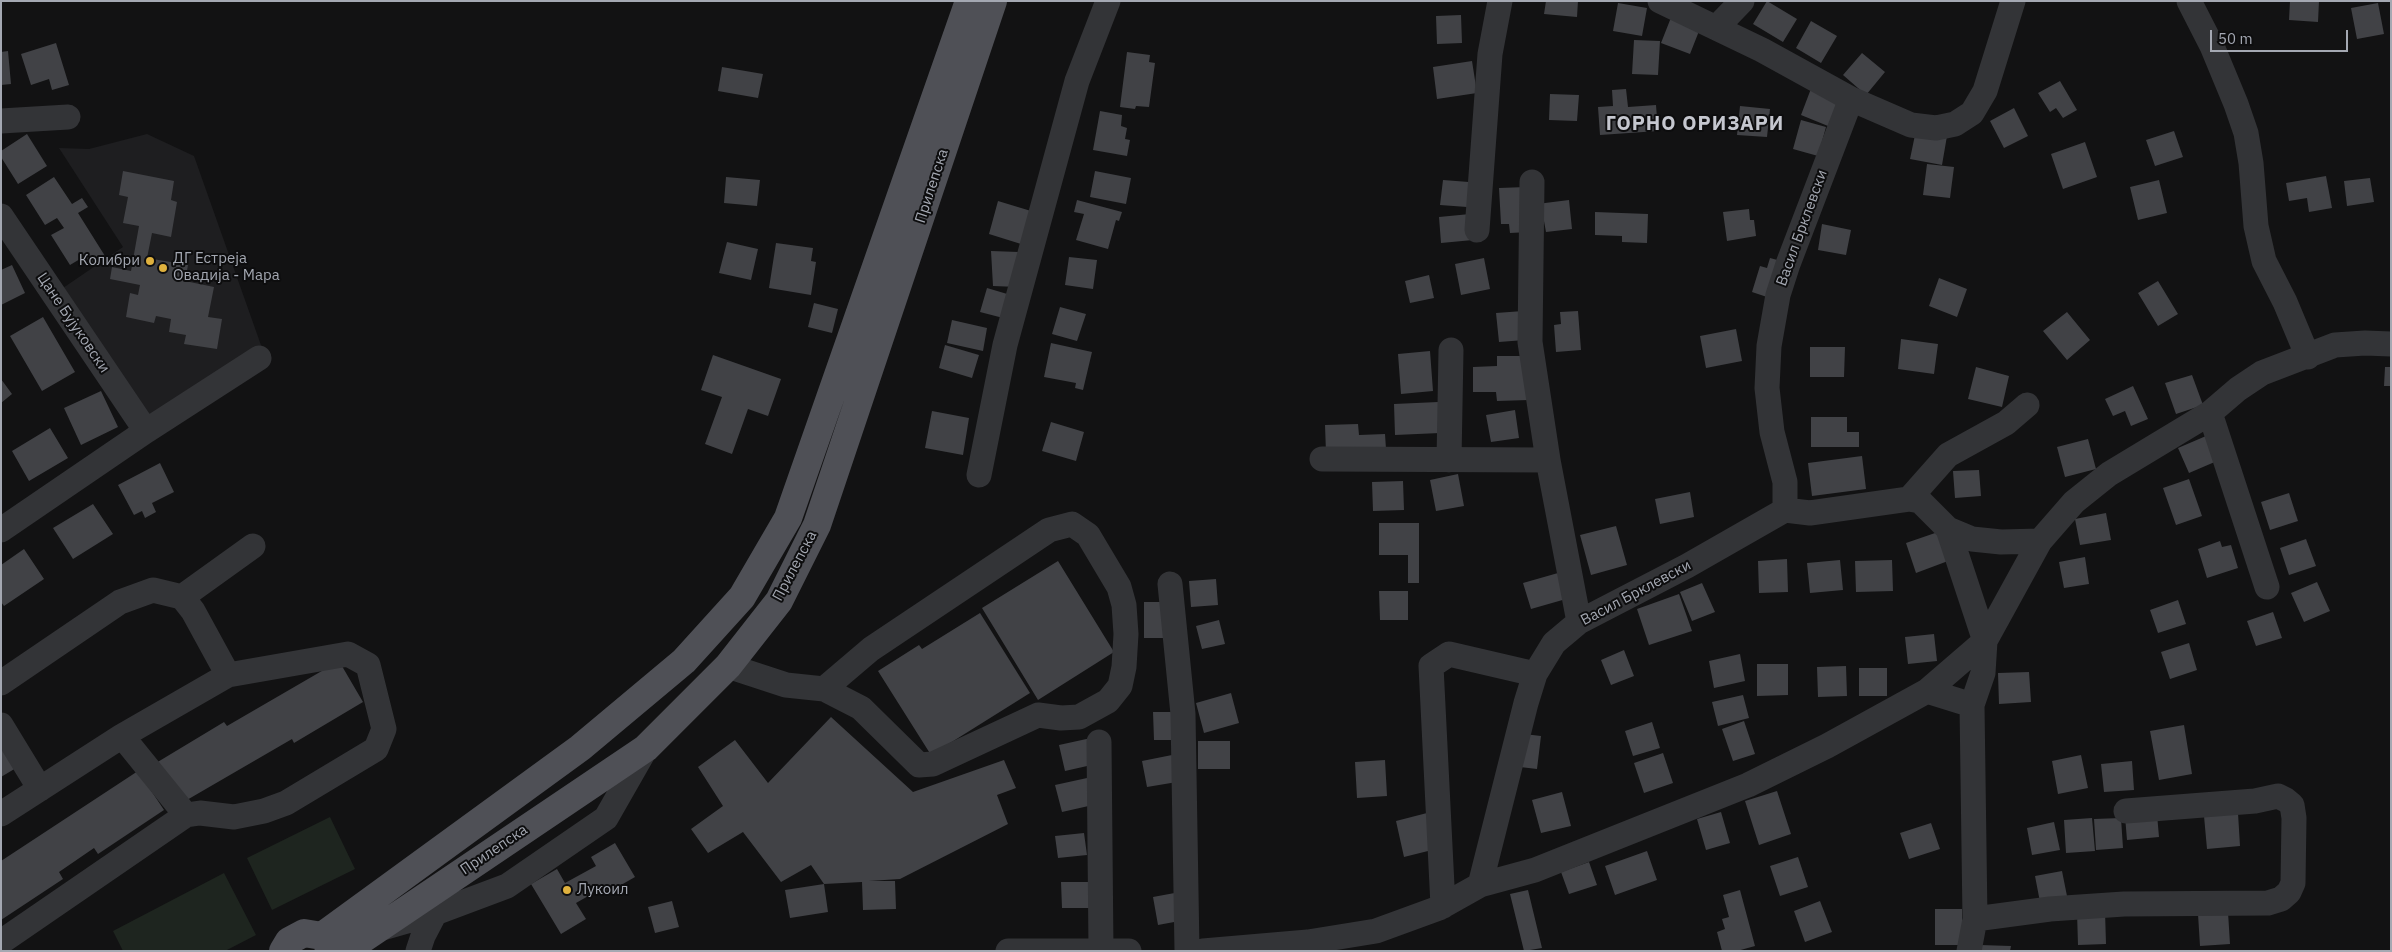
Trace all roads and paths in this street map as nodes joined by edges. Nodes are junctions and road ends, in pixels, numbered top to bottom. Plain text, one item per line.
1 (969, 1) edge
2 (994, 1) edge
3 (1108, 1) edge
4 (1500, 1) edge
5 (1660, 1) edge
6 (1742, 1) edge
7 (2013, 1) edge
8 (2189, 1) edge
9 (1716, 28) junction
10 (1851, 99) junction
11 (68, 117) dead end
12 (1, 121) edge
13 (1532, 182) dead end
14 (1, 216) edge
15 (1477, 230) dead end
16 (2391, 344) edge
17 (1450, 350) dead end
18 (2308, 356) junction
19 (260, 358) dead end
20 (2027, 405) dead end
21 (2210, 413) junction
22 (146, 431) junction
23 (1322, 460) dead end
24 (1450, 460) junction
25 (1548, 460) junction
26 (979, 475) dead end
27 (1909, 499) junction
28 (1785, 510) junction
29 (1, 530) edge
30 (1948, 530) junction
31 (2040, 541) junction
32 (254, 546) dead end
33 (1170, 584) dead end
34 (2267, 587) dead end
35 (182, 597) junction
36 (1579, 622) junction
37 (1986, 641) junction
38 (728, 666) junction
39 (1535, 674) junction
40 (228, 675) junction
41 (1, 684) edge
42 (824, 689) junction
43 (1928, 691) junction
44 (1972, 705) junction
45 (1, 725) edge
46 (122, 736) junction
47 (1099, 742) dead end
48 (646, 748) junction
49 (40, 789) junction
50 (2126, 811) dead end
51 (1, 814) edge
52 (186, 815) junction
53 (504, 843) junction
54 (1480, 885) junction
55 (1443, 906) junction
56 (435, 913) junction
57 (1975, 919) junction
58 (376, 929) junction
59 (1, 942) edge
60 (327, 943) edge
61 (1101, 950) edge
62 (283, 951) edge
63 (345, 951) edge
64 (418, 951) edge
65 (1008, 951) edge
66 (1129, 951) edge
67 (1187, 951) edge
68 (1203, 951) edge
69 (1969, 951) edge

1 - 60 main road, Прилепска
2 - 38 main road, Прилепска
3 - 26 street
4 - 15 street
5 - 9 street
6 - 9 street
7 - 10 street
8 - 18 street
9 - 10 street
10 - 28 street, Васил Брклевски
11 - 12 street
13 - 25 street
14 - 22 street, Цане Бујуковски
16 - 18 street
17 - 24 street
18 - 21 street
19 - 22 street
20 - 27 street
21 - 31 street
21 - 34 street
22 - 29 street
23 - 24 street
24 - 25 street
25 - 36 street
27 - 28 street
27 - 30 street
28 - 36 street, Васил Брклевски
30 - 31 street
30 - 37 street
31 - 37 street
32 - 35 street
33 - 67 street
35 - 40 street
35 - 41 street
36 - 39 street, Васил Брклевски
37 - 43 street
37 - 44 street
38 - 42 street
38 - 48 main road, Прилепска
39 - 54 street, Васил Брклевски
39 - 55 street
40 - 46 street
40 - 52 street
42 - 42 street
43 - 44 street
43 - 54 street
44 - 57 street
45 - 49 street
46 - 49 street
46 - 52 street
47 - 61 street
48 - 53 main road, Прилепска
48 - 56 street
49 - 51 street
50 - 57 street
52 - 59 street
53 - 56 street
53 - 58 main road, Прилепска
54 - 55 street
55 - 68 street
56 - 58 street
56 - 64 street
57 - 69 street
58 - 63 main road, Прилепска
60 - 62 main road
61 - 65 street
61 - 66 street

